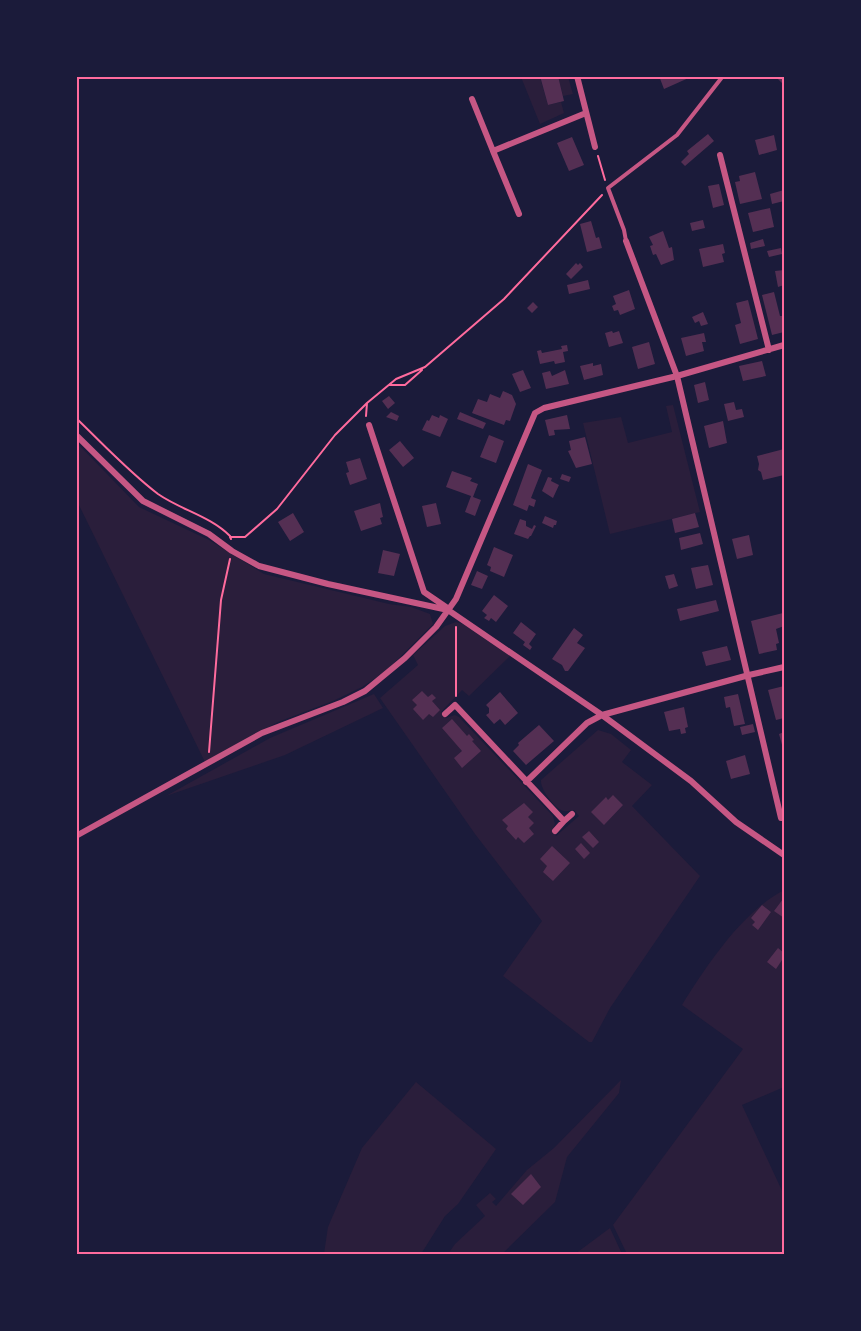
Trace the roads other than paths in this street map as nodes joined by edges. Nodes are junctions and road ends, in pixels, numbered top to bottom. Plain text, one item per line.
1 (578, 76) edge
2 (723, 76) edge
3 (472, 99) dead end
4 (586, 113) junction
5 (595, 147) road end
6 (493, 151) junction
7 (720, 155) dead end
8 (519, 214) dead end
9 (626, 241) joint
10 (784, 345) edge
11 (769, 350) junction
12 (677, 376) junction
13 (369, 425) road end
14 (76, 435) edge
15 (448, 610) junction
16 (784, 667) edge
17 (749, 675) junction
18 (445, 714) dead end
19 (602, 715) junction
20 (526, 782) junction
21 (572, 814) dead end
22 (781, 818) dead end
23 (564, 821) junction
24 (555, 831) dead end
25 (76, 836) edge
26 (784, 855) edge

1 - 4 street
2 - 9 lane
3 - 6 street
4 - 5 street
4 - 6 street
6 - 8 street
7 - 11 street
9 - 12 street
10 - 11 street
11 - 12 street
12 - 15 street
12 - 17 street
13 - 15 street
14 - 15 street
15 - 19 street
15 - 25 street
16 - 17 street
17 - 19 street
17 - 22 street
18 - 20 street
19 - 20 street
19 - 26 street
20 - 23 street
21 - 23 street
23 - 24 street

